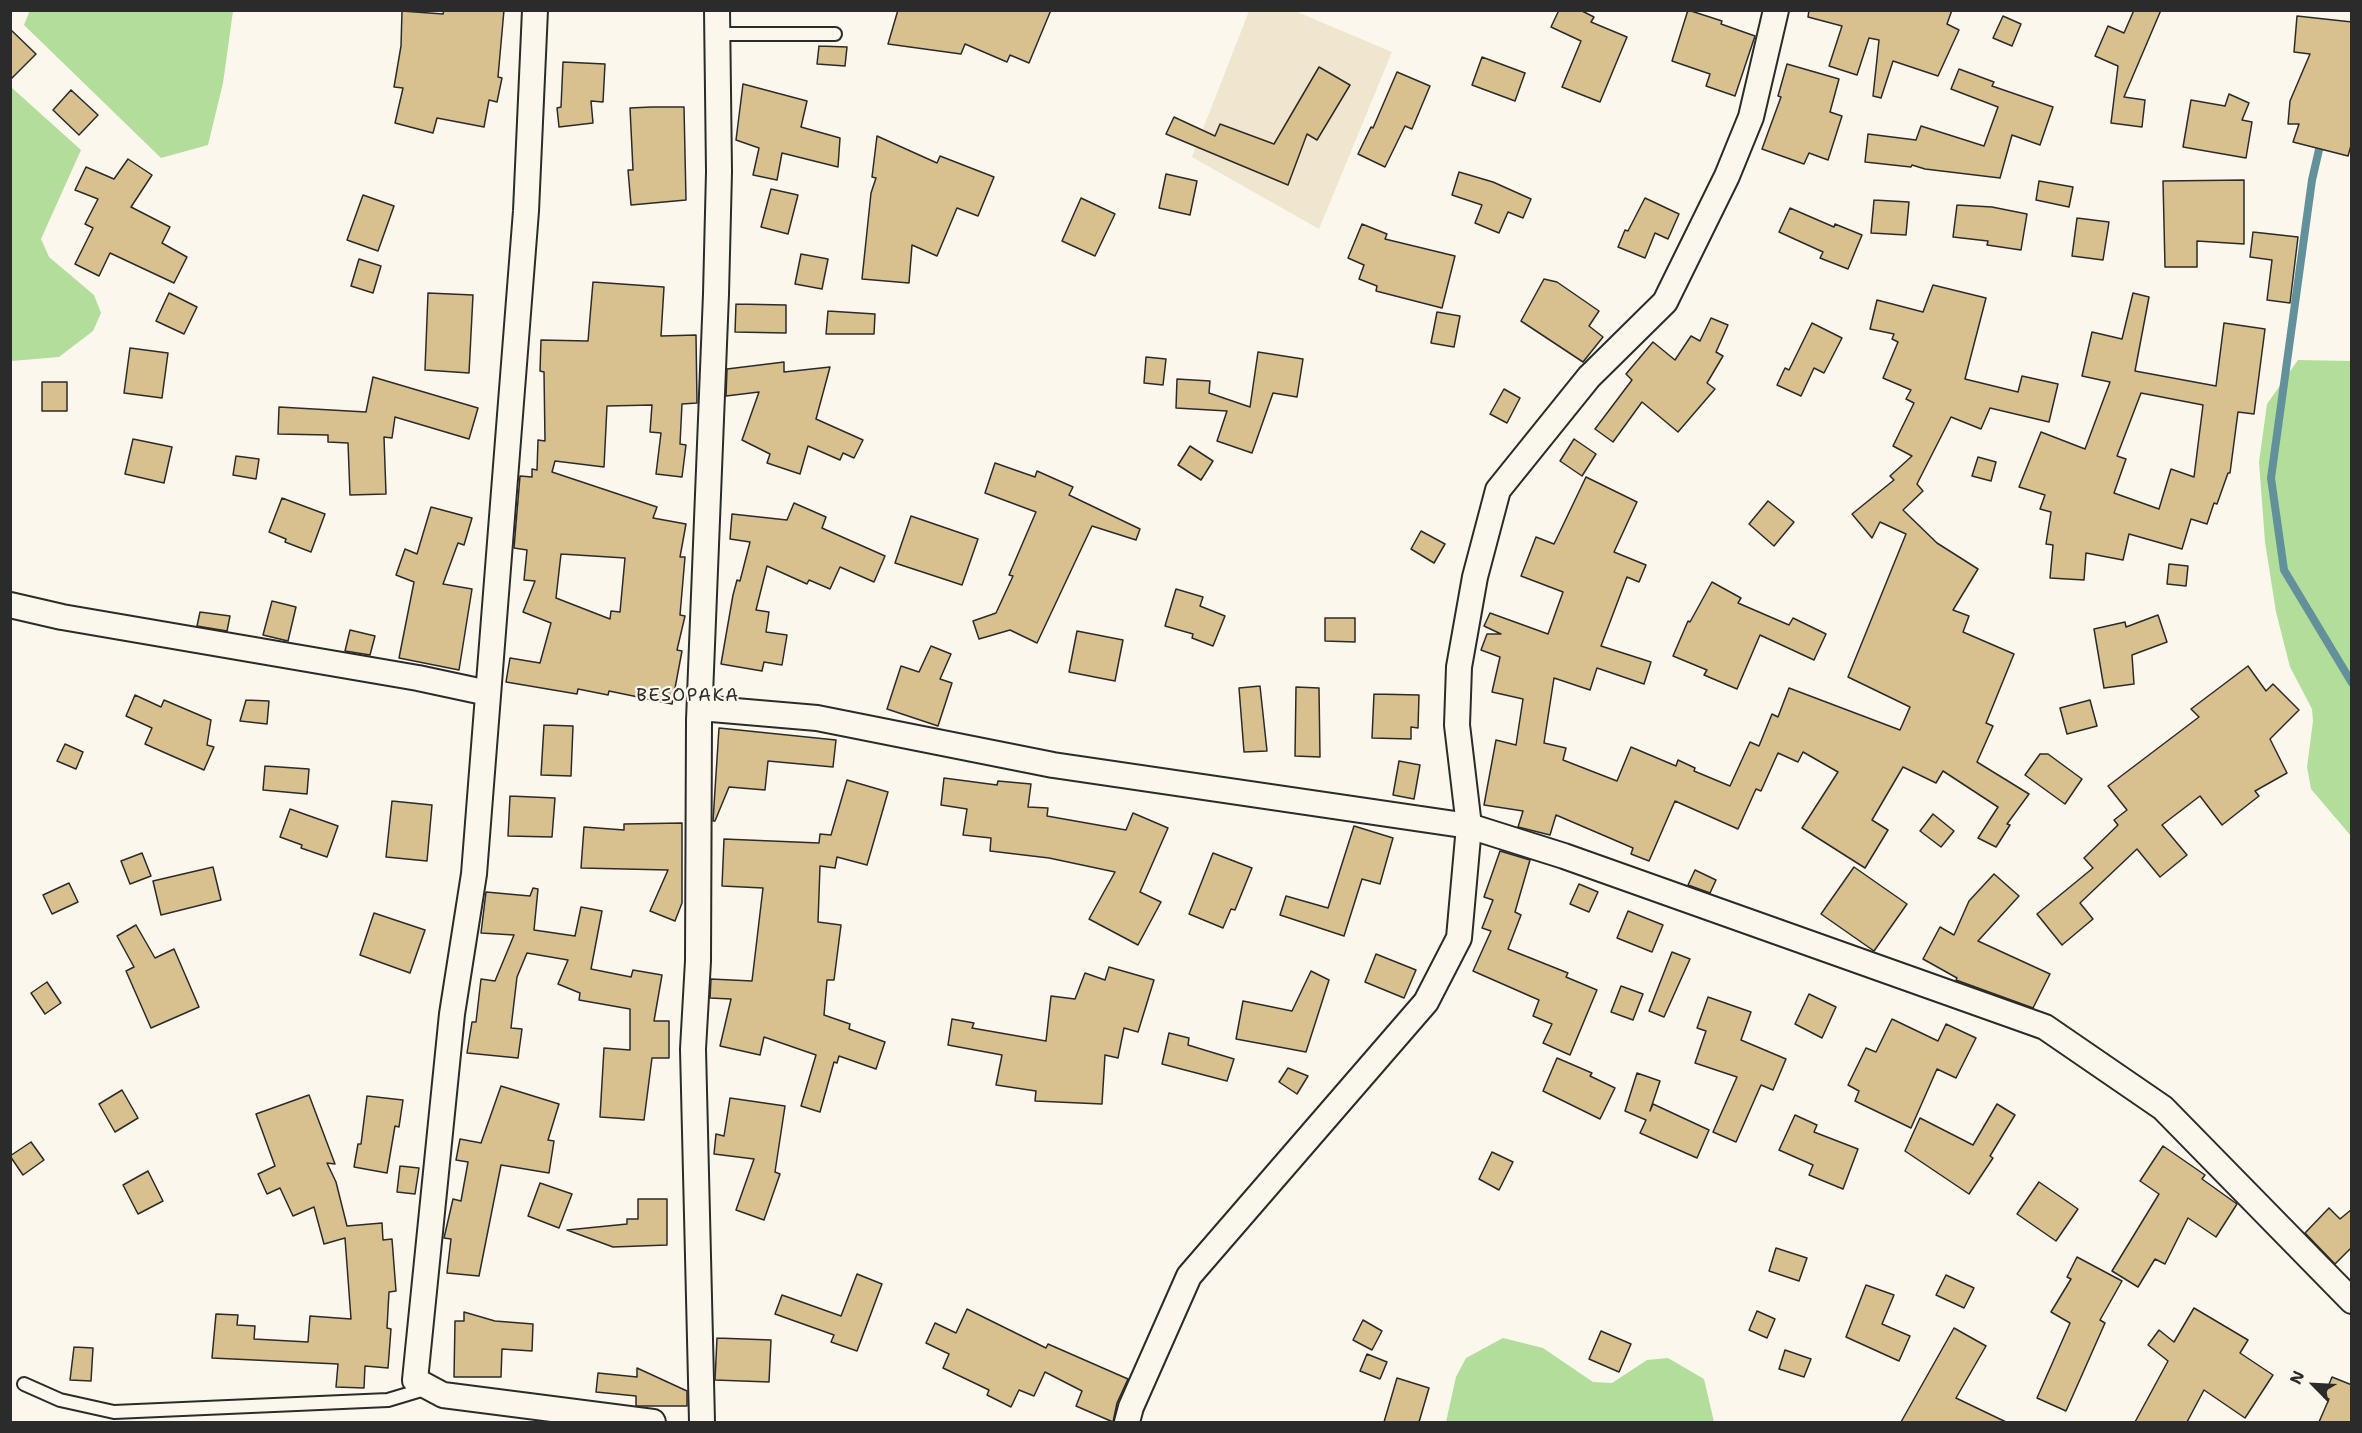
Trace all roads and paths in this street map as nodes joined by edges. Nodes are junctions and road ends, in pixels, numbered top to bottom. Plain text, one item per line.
1 (535, 10) edge
2 (1776, 10) edge
3 (717, 22) edge
4 (835, 34) dead end
5 (10, 605) edge
6 (488, 693) junction
7 (700, 708) junction
8 (1469, 826) junction
9 (2352, 1301) edge
10 (24, 1384) dead end
11 (429, 1388) junction
12 (653, 1422) edge
13 (702, 1422) edge
14 (1127, 1422) edge

1 - 6 street
2 - 8 street
3 - 4 lane
3 - 7 street
5 - 6 street
6 - 11 street
7 - 8 street
7 - 13 street
8 - 9 street
8 - 14 street
10 - 11 lane
11 - 12 street

